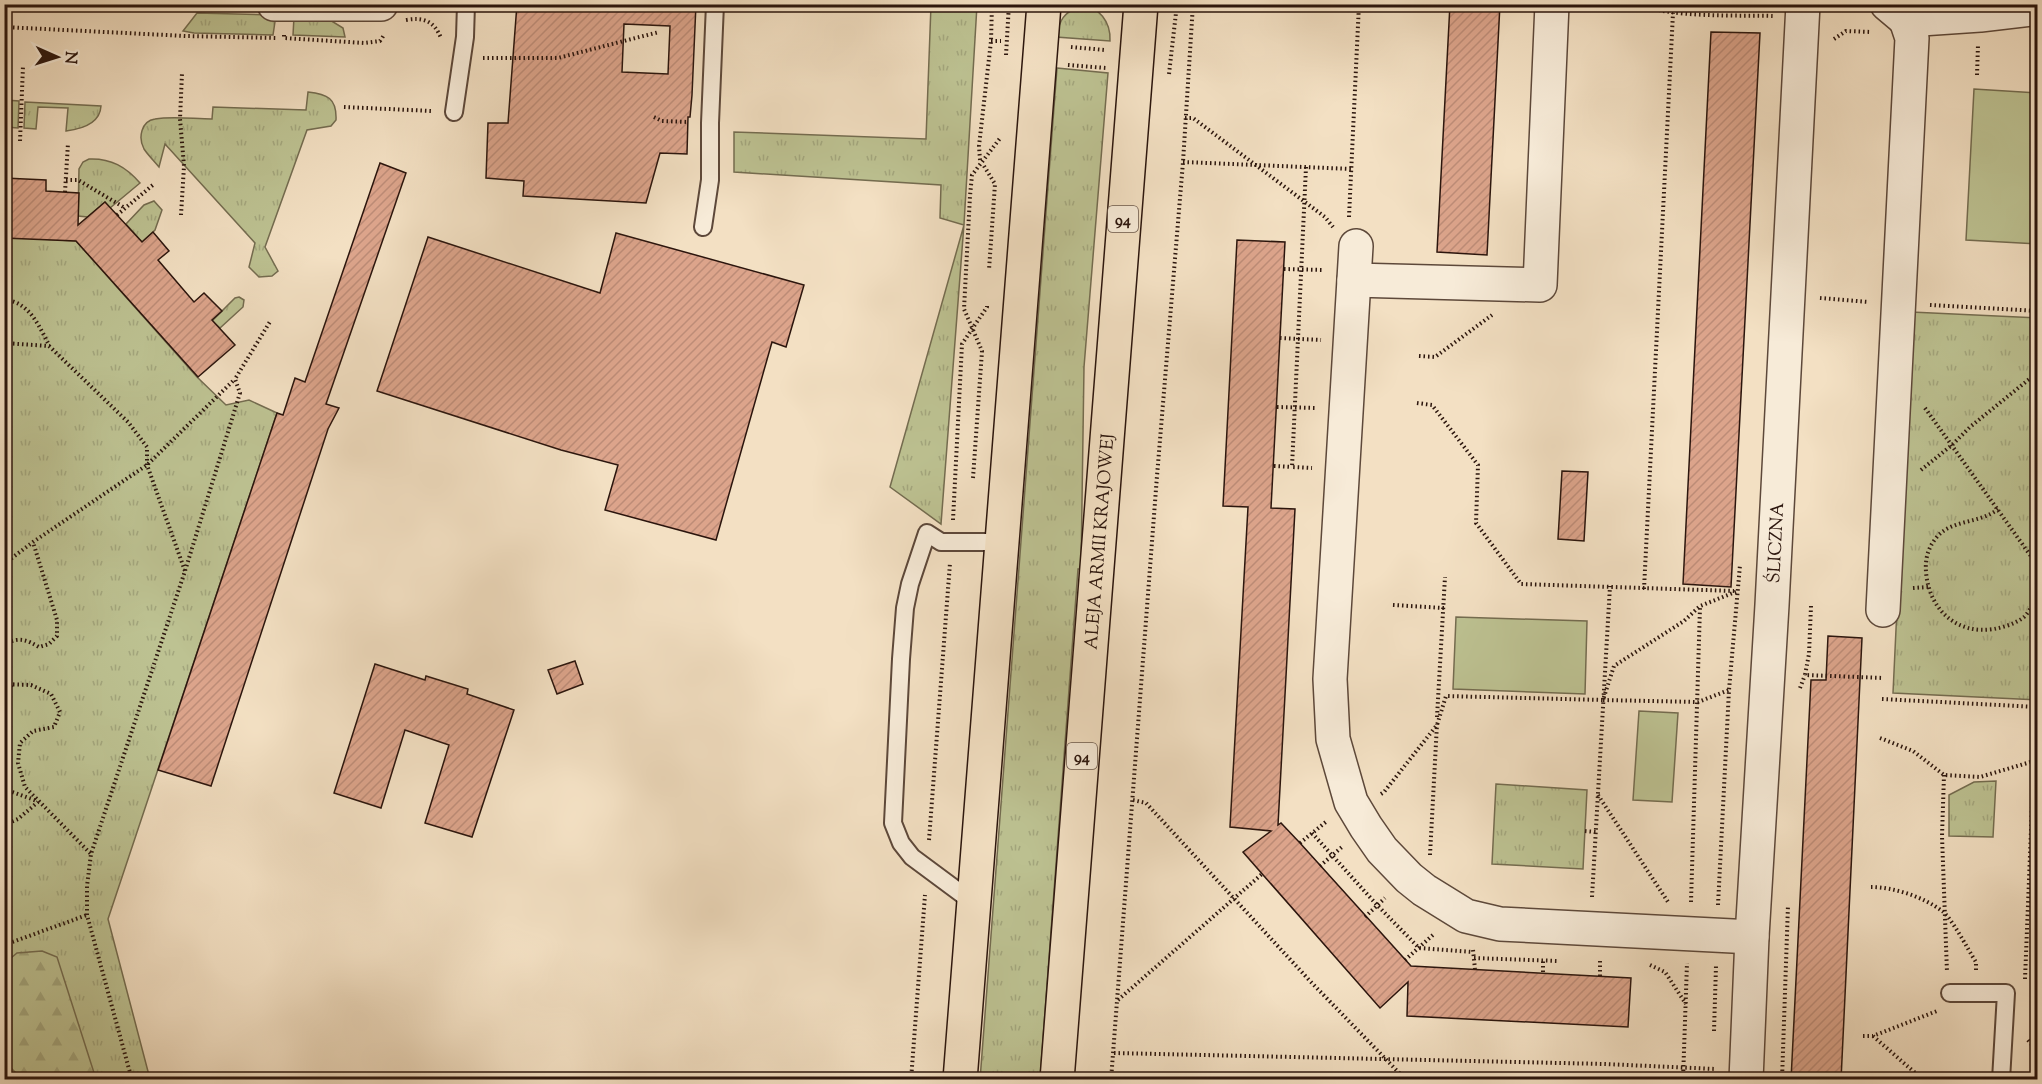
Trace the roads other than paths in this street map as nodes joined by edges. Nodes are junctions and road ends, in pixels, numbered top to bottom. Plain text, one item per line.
1 (274, 4) edge
2 (381, 4) edge
3 (466, 4) edge
4 (715, 4) edge
5 (1044, 4) edge
6 (1141, 4) edge
7 (1552, 4) edge
8 (2031, 4) edge
9 (1790, 10) edge
10 (1982, 10) edge
11 (1896, 12) edge
12 (453, 112) road end
13 (703, 227) dead end
14 (1002, 542) junction
15 (1883, 610) dead end
16 (974, 903) junction
17 (1752, 937) junction
18 (1950, 993) road end
19 (1747, 1074) edge
20 (960, 1080) edge
21 (1057, 1080) edge
22 (2001, 1080) edge

1 - 2 street
3 - 12 lane
4 - 13 lane
5 - 14 main road
6 - 21 main road, ALEJA ARMII KRAJOWEJ / 94
7 - 17 street
8 - 10 street
9 - 17 street, ŚLICZNA
10 - 11 street
11 - 15 street
14 - 16 main road
14 - 16 lane
16 - 20 main road
17 - 19 street, ŚLICZNA
18 - 22 lane

